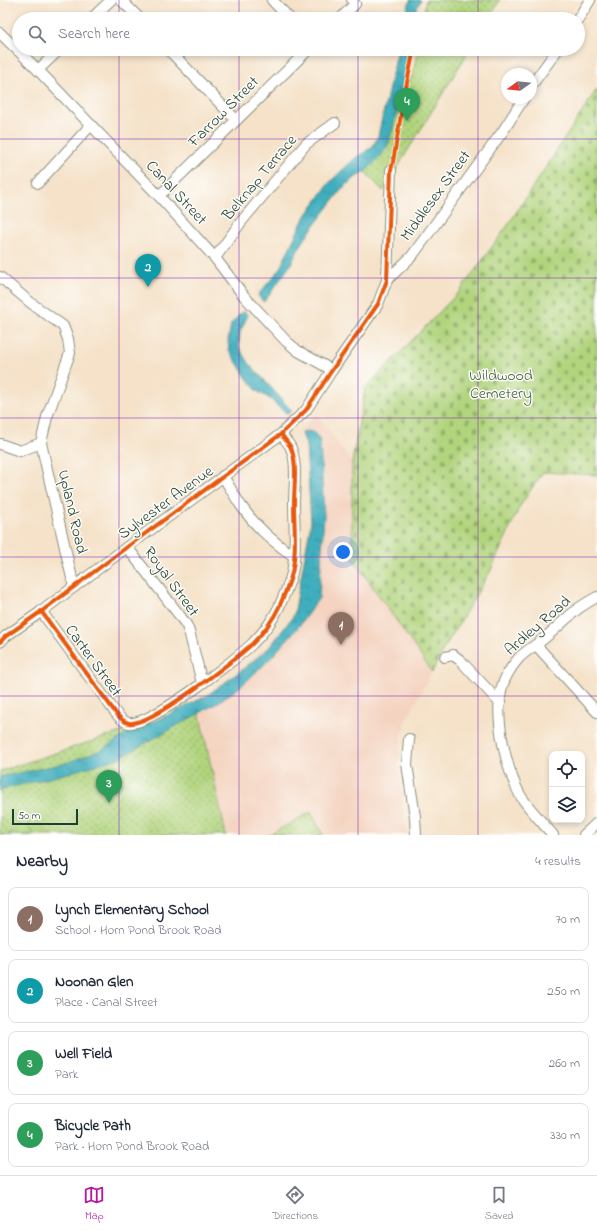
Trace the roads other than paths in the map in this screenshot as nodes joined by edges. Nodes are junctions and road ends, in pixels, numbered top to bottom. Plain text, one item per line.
1 (112, 0) edge
2 (121, 0) edge
3 (272, 0) edge
4 (590, 0) edge
5 (354, 2) edge
6 (99, 12) edge
7 (133, 12) edge
8 (283, 12) edge
9 (346, 12) edge
10 (582, 12) edge
11 (0, 33) edge
12 (12, 45) edge
13 (24, 56) edge
14 (53, 56) edge
15 (175, 56) edge
16 (302, 56) edge
17 (553, 56) edge
18 (38, 70) junction
19 (537, 78) edge
20 (520, 104) edge
21 (236, 120) junction
22 (335, 123) dead end
23 (91, 125) junction
24 (391, 170) dead end
25 (38, 183) dead end
26 (159, 196) junction
27 (215, 258) junction
28 (0, 277) edge
29 (387, 280) junction
30 (332, 370) junction
31 (281, 434) junction
32 (41, 443) junction
33 (0, 444) edge
34 (223, 476) junction
35 (127, 547) junction
36 (294, 556) junction
37 (74, 587) junction
38 (597, 596) edge
39 (42, 611) junction
40 (0, 642) edge
41 (536, 645) junction
42 (445, 657) dead end
43 (202, 683) junction
44 (500, 703) junction
45 (597, 712) edge
46 (409, 739) dead end
47 (597, 823) edge
48 (416, 835) edge
49 (553, 835) edge
50 (584, 835) edge

1 - 6 street
2 - 7 street
3 - 8 street
4 - 10 street
5 - 9 street
11 - 12 street, Canal Street
13 - 18 street, Canal Street
14 - 18 street
15 - 21 street
16 - 21 street, Farrow Street
17 - 19 street
18 - 23 street, Canal Street
20 - 29 street, Middlesex Street
21 - 26 street, Farrow Street
22 - 27 street, Belknap Terrace
23 - 25 street
23 - 26 street, Canal Street
24 - 29 street
26 - 27 street, Canal Street
27 - 30 street, Canal Street
28 - 32 street
29 - 30 street, Middlesex Street
30 - 31 street, Sylvester Avenue
31 - 34 street, Sylvester Avenue
31 - 36 street
32 - 33 street
32 - 37 street, Upland Road
34 - 35 street, Sylvester Avenue
34 - 36 street
35 - 37 street, Sylvester Avenue
35 - 43 street, Royal Street
36 - 43 street
37 - 39 street, Sylvester Avenue
38 - 41 street, Ardley Road
39 - 40 street, Sylvester Avenue
39 - 43 street, Carter Street
41 - 44 street, Ardley Road
41 - 45 street
42 - 44 street
44 - 49 street, Ardley Road
46 - 48 street
47 - 50 street

